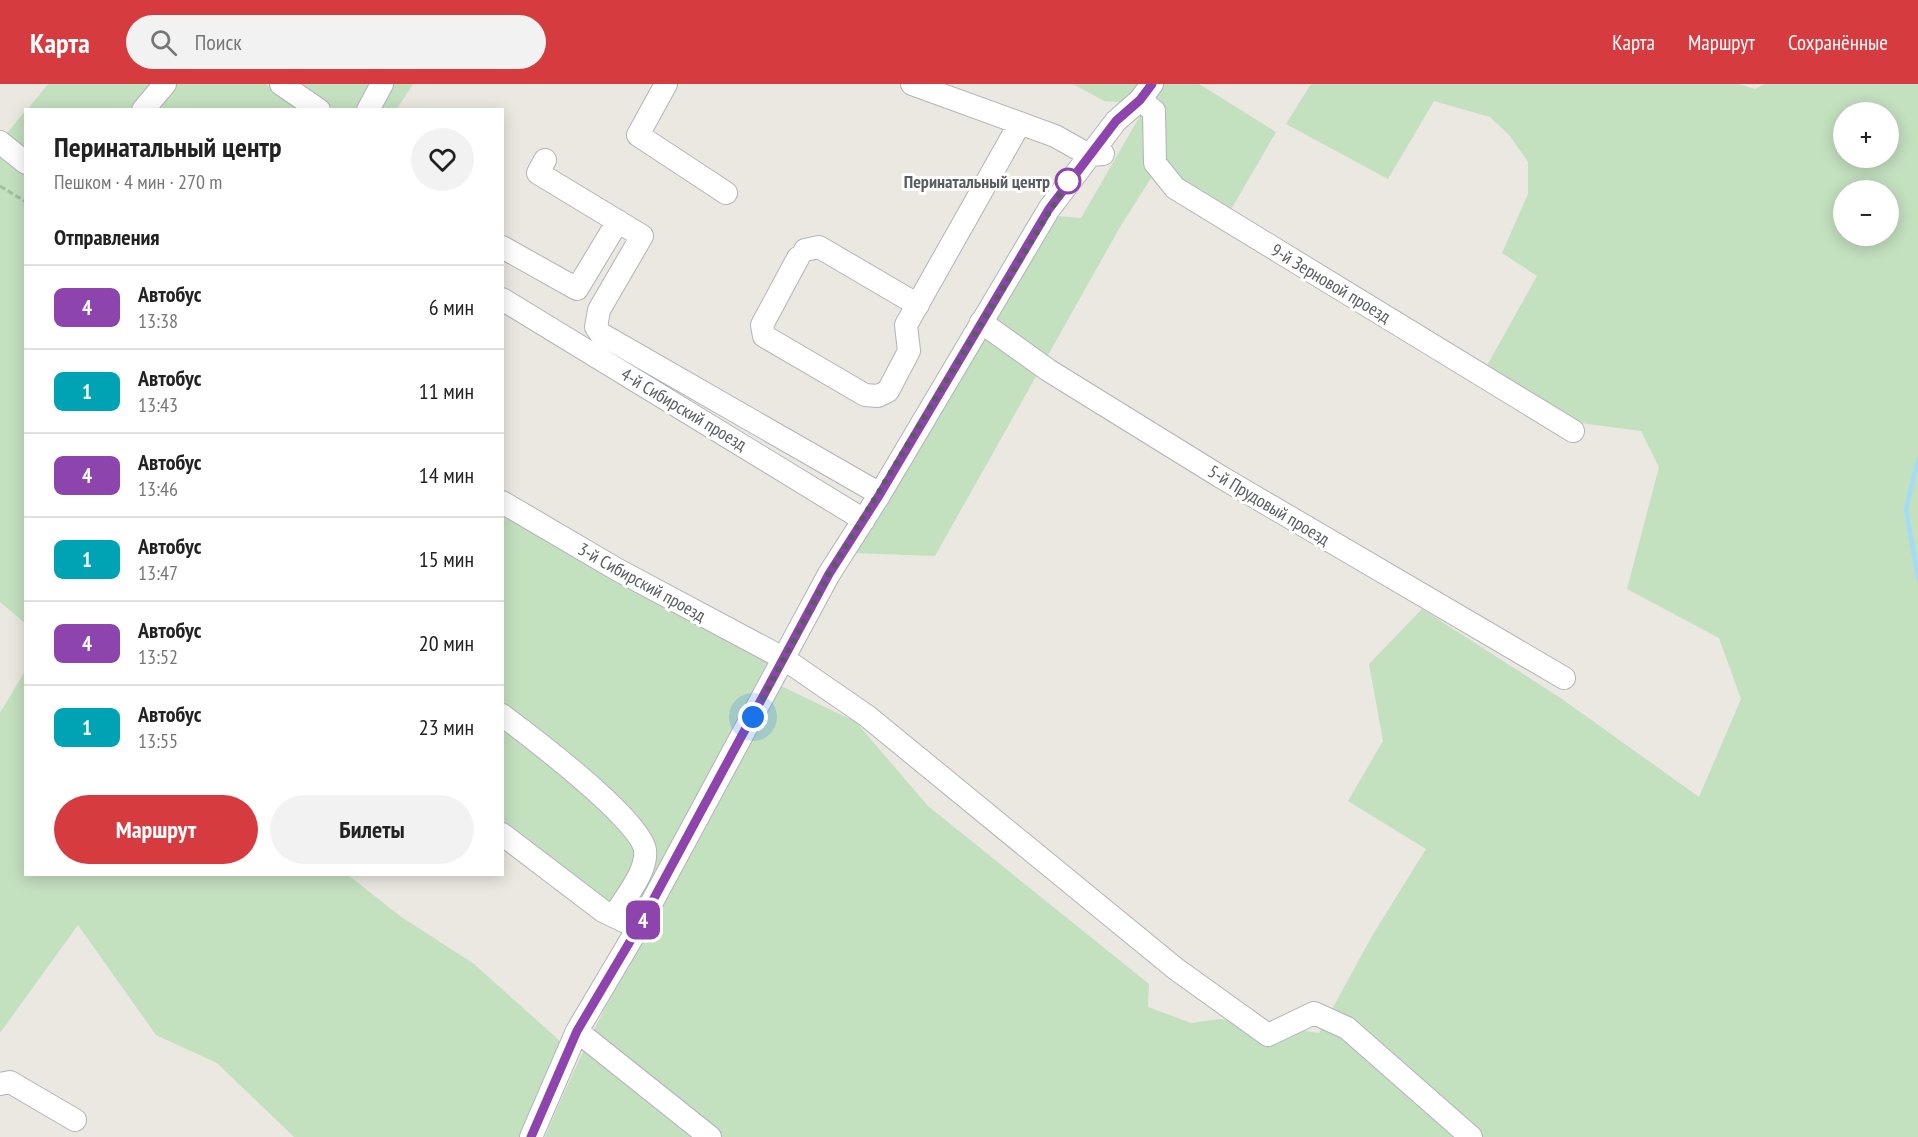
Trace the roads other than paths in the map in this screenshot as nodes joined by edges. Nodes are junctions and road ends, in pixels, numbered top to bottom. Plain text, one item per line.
1 (165, 84) edge
2 (281, 84) edge
3 (382, 84) edge
4 (666, 84) edge
5 (912, 84) edge
6 (1146, 92) edge
7 (145, 108) edge
8 (316, 108) edge
9 (369, 108) edge
10 (1020, 123) junction
11 (0, 142) edge
12 (1089, 155) junction
13 (545, 160) dead end
14 (24, 161) edge
15 (726, 193) dead end
16 (618, 221) junction
17 (504, 248) edge
18 (504, 300) edge
19 (918, 305) junction
20 (981, 322) junction
21 (1573, 431) dead end
22 (880, 494) junction
23 (504, 503) edge
24 (864, 520) junction
25 (783, 658) junction
26 (1564, 678) dead end
27 (504, 716) edge
28 (504, 836) edge
29 (614, 916) junction
30 (638, 928) junction
31 (577, 1031) junction
32 (0, 1084) edge
33 (75, 1120) dead end
34 (531, 1137) edge
35 (710, 1137) edge
36 (1471, 1137) edge

1 - 7 street
2 - 8 street
3 - 9 street
4 - 15 street
5 - 10 street
6 - 12 street
6 - 21 street, 9-й Зерновой проезд
10 - 12 street
10 - 19 street
11 - 14 street
12 - 20 street
13 - 16 street
16 - 17 street
16 - 22 street
18 - 24 street, 4-й Сибирский проезд
19 - 19 street
20 - 22 street
20 - 26 street, 5-й Прудовый проезд
22 - 24 street
23 - 25 street, 3-й Сибирский проезд
24 - 25 street
25 - 30 street
25 - 36 street, 3-й Сибирский проезд
27 - 29 street
28 - 29 street
29 - 30 street
30 - 31 street
31 - 34 street
31 - 35 street
32 - 33 street

